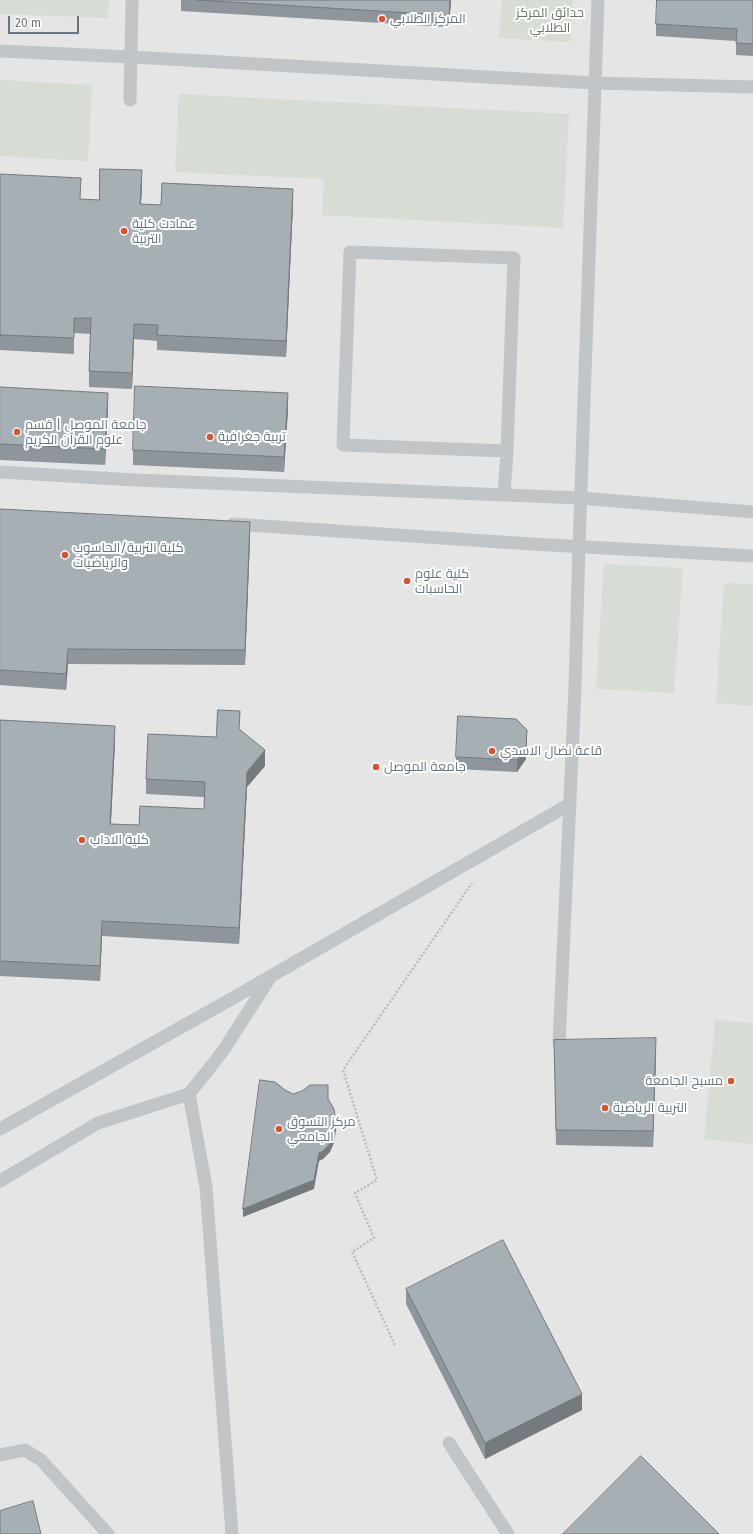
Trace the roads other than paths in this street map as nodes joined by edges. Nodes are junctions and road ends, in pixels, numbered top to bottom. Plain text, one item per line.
1 (132, 0) edge
2 (598, 0) edge
3 (0, 51) edge
4 (132, 57) junction
5 (594, 83) junction
6 (753, 87) edge
7 (130, 100) dead end
8 (506, 451) junction
9 (0, 472) edge
10 (504, 495) junction
11 (580, 498) junction
12 (753, 512) edge
13 (222, 524) edge
14 (579, 546) junction
15 (753, 556) edge
16 (570, 804) junction
17 (270, 977) junction
18 (559, 1044) edge
19 (189, 1094) junction
20 (0, 1129) edge
21 (0, 1181) edge
22 (449, 1443) dead end
23 (0, 1455) edge
24 (108, 1534) edge
25 (232, 1534) edge
26 (508, 1534) edge

1 - 4 lane
2 - 5 lane
3 - 4 lane
4 - 5 lane
4 - 7 lane
5 - 6 lane
5 - 11 lane
8 - 8 lane
8 - 10 lane
9 - 10 lane
10 - 11 lane
11 - 12 lane
11 - 14 lane
13 - 14 lane
14 - 15 lane
14 - 16 lane
16 - 17 lane
16 - 18 lane
17 - 19 lane
17 - 20 lane
19 - 21 lane
19 - 25 lane
22 - 26 lane
23 - 24 lane

